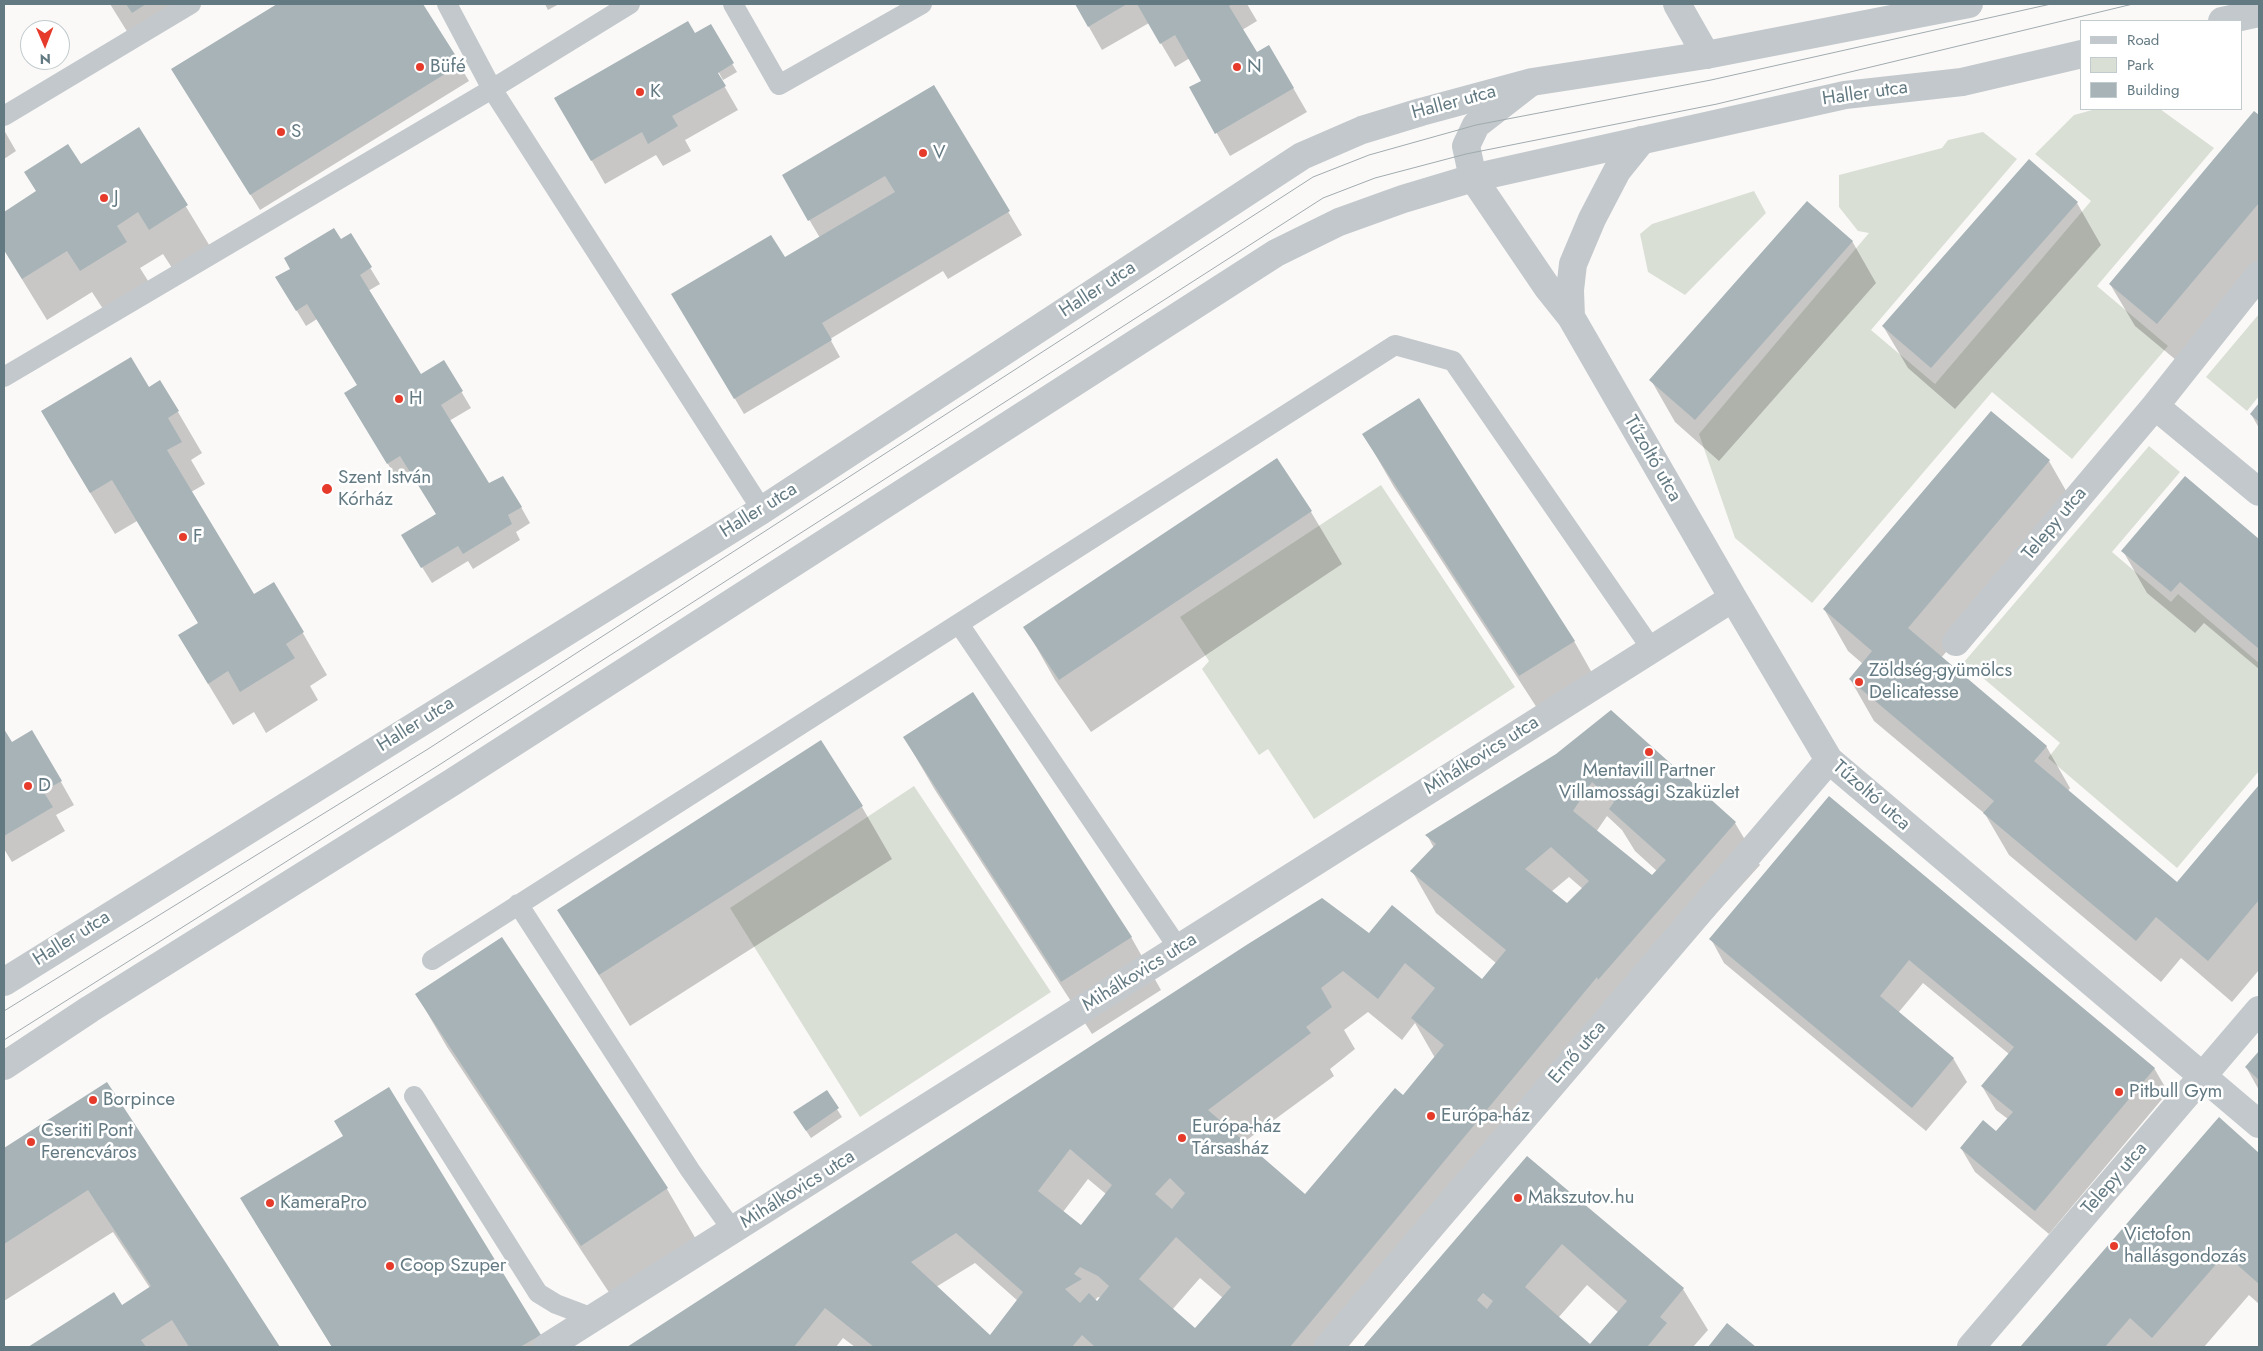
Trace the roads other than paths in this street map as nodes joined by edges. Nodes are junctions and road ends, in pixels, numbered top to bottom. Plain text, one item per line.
1 (191, 4) edge
2 (447, 4) edge
3 (630, 4) edge
4 (733, 4) edge
5 (922, 4) edge
6 (1677, 4) edge
7 (1969, 4) edge
8 (2259, 13) edge
9 (2227, 20) edge
10 (2080, 54) edge
11 (1706, 55) junction
12 (1532, 82) junction
13 (492, 89) junction
14 (4, 116) edge
15 (1642, 140) junction
16 (1473, 178) junction
17 (2259, 275) edge
18 (1571, 317) junction
19 (4, 377) edge
20 (2155, 406) junction
21 (2259, 492) edge
22 (762, 510) junction
23 (1732, 598) junction
24 (959, 624) junction
25 (1956, 642) dead end
26 (1651, 648) junction
27 (1829, 760) junction
28 (518, 904) junction
29 (1179, 948) junction
30 (432, 960) dead end
31 (4, 982) edge
32 (2259, 1010) edge
33 (4, 1066) edge
34 (2203, 1076) junction
35 (414, 1096) dead end
36 (2259, 1124) edge
37 (733, 1231) junction
38 (593, 1318) junction
39 (547, 1347) edge
40 (1328, 1347) edge
41 (1971, 1347) edge

1 - 14 lane
2 - 13 lane
3 - 13 lane
4 - 5 lane
6 - 11 street
7 - 11 street, Haller utca
8 - 9 street
10 - 15 street, Haller utca
11 - 12 street, Haller utca
12 - 16 street, Haller utca
12 - 22 street, Haller utca
13 - 19 lane
13 - 22 lane
15 - 16 street, Haller utca
15 - 18 street, Tűzoltó utca
16 - 18 street, Tűzoltó utca
16 - 33 street, Haller utca
17 - 20 street, Telepy utca
18 - 23 street, Tűzoltó utca
20 - 21 street
20 - 25 street, Telepy utca
22 - 31 street, Haller utca
23 - 26 street, Mihálkovics utca
23 - 27 street, Tűzoltó utca
24 - 26 lane
24 - 28 lane
24 - 29 lane
26 - 29 street, Mihálkovics utca
27 - 34 street, Tűzoltó utca
27 - 40 street, Ernő utca
28 - 30 lane
28 - 37 lane
29 - 37 street, Mihálkovics utca
32 - 34 street, Telepy utca
34 - 36 street, Tűzoltó utca
34 - 41 street, Telepy utca
35 - 38 lane
37 - 38 street, Mihálkovics utca
38 - 39 street, Mihálkovics utca

